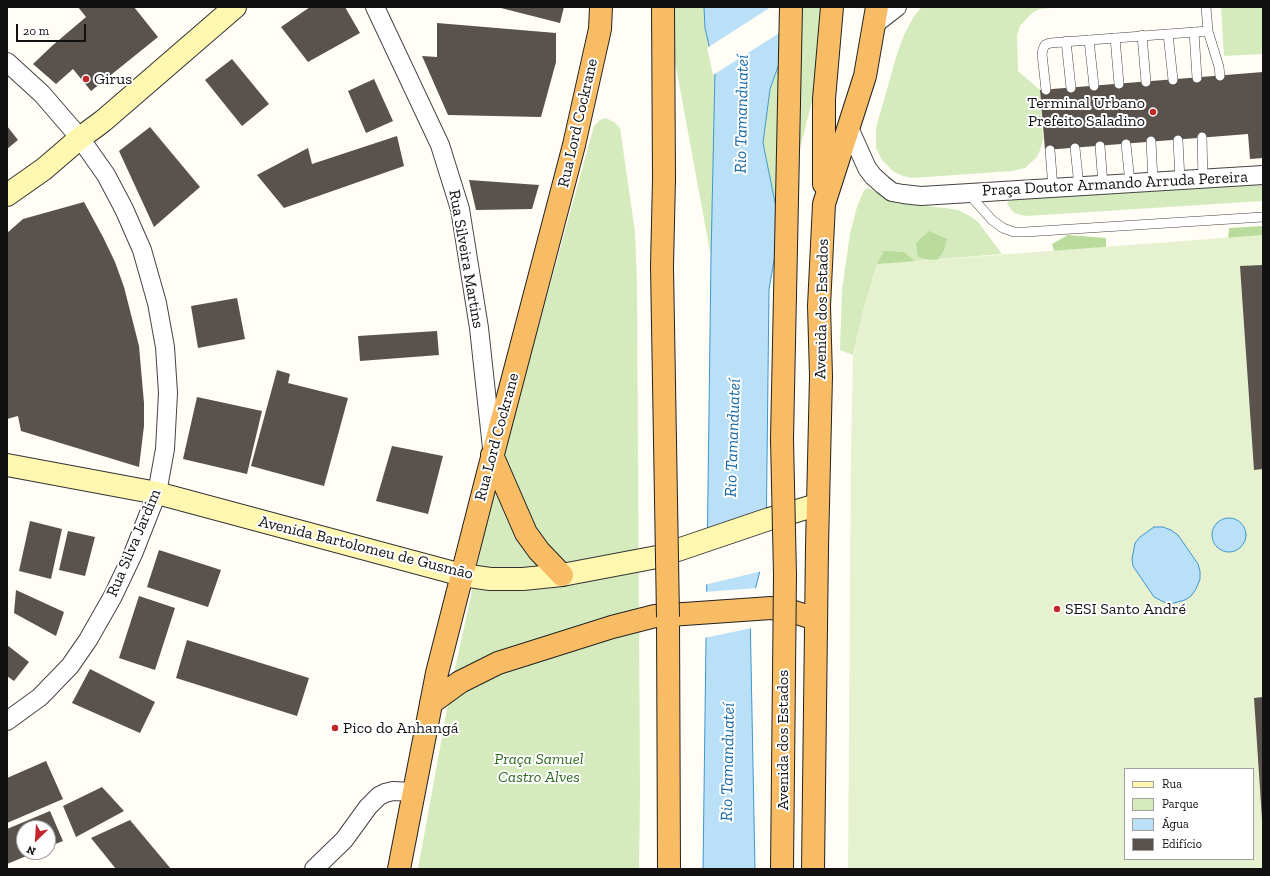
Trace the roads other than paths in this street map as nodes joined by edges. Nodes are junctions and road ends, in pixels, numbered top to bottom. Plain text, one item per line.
1 (235, 7) edge
2 (375, 7) edge
3 (601, 7) edge
4 (663, 7) edge
5 (791, 7) edge
6 (832, 7) edge
7 (897, 7) edge
8 (1206, 7) edge
9 (876, 15) edge
10 (1208, 31) junction
11 (1194, 32) junction
12 (1168, 34) junction
13 (1142, 36) junction
14 (1115, 38) junction
15 (1089, 40) junction
16 (1066, 41) junction
17 (7, 62) edge
18 (1220, 76) dead end
19 (1197, 78) dead end
20 (1172, 80) dead end
21 (1146, 82) dead end
22 (1119, 84) dead end
23 (1094, 86) dead end
24 (1070, 88) dead end
25 (1046, 90) dead end
26 (849, 128) junction
27 (1202, 137) dead end
28 (80, 138) junction
29 (1178, 140) dead end
30 (1151, 142) dead end
31 (1126, 144) dead end
32 (1100, 146) dead end
33 (1075, 148) dead end
34 (1050, 150) dead end
35 (1263, 175) edge
36 (1204, 179) junction
37 (1180, 180) junction
38 (1154, 181) junction
39 (1130, 183) junction
40 (1103, 185) junction
41 (1078, 186) junction
42 (1053, 188) junction
43 (968, 193) junction
44 (7, 195) edge
45 (824, 204) junction
46 (1263, 217) edge
47 (492, 455) junction
48 (7, 466) edge
49 (157, 493) junction
50 (818, 505) junction
51 (462, 575) junction
52 (562, 575) junction
53 (816, 619) junction
54 (431, 703) junction
55 (7, 721) edge
56 (414, 792) junction
57 (314, 869) edge
58 (399, 869) edge
59 (669, 869) edge
60 (782, 869) edge
61 (813, 869) edge

1 - 28 main road
2 - 47 street, Rua Silveira Martins
3 - 47 highway, Rua Lord Cockrane
4 - 59 highway, bridge
5 - 60 highway, Avenida dos Estados, bridge
6 - 45 highway
7 - 9 street
8 - 10 lane
9 - 26 highway, Avenida dos Estados
10 - 11 lane
10 - 18 lane
11 - 12 lane
11 - 19 lane
12 - 13 lane
12 - 20 lane
13 - 14 lane
13 - 21 lane
14 - 15 lane
14 - 22 lane
15 - 16 lane
15 - 23 lane
16 - 24 lane
16 - 25 lane
17 - 28 street, Rua Silva Jardim
26 - 43 street, Praça Doutor Armando Arruda Pereira
26 - 45 highway, Avenida dos Estados
27 - 36 lane
28 - 44 main road
28 - 49 street, Rua Silva Jardim
29 - 37 lane
30 - 38 lane
31 - 39 lane
32 - 40 lane
33 - 41 lane
34 - 42 lane
35 - 36 street, Praça Doutor Armando Arruda Pereira
36 - 37 street, Praça Doutor Armando Arruda Pereira
37 - 38 street, Praça Doutor Armando Arruda Pereira
38 - 39 street, Praça Doutor Armando Arruda Pereira
39 - 40 street, Praça Doutor Armando Arruda Pereira
40 - 41 street, Praça Doutor Armando Arruda Pereira
41 - 42 street, Praça Doutor Armando Arruda Pereira
42 - 43 street, Praça Doutor Armando Arruda Pereira
43 - 46 lane, Praça Doutor Armando Arruda Pereira
45 - 50 highway, Avenida dos Estados
47 - 51 highway, Rua Lord Cockrane
47 - 52 highway
48 - 49 main road, Avenida Bartolomeu de Gusmão
49 - 51 main road, Avenida Bartolomeu de Gusmão
49 - 55 street, Rua Silva Jardim
50 - 52 main road, Avenida Bartolomeu de Gusmão
50 - 53 highway, Avenida dos Estados
51 - 52 main road, Avenida Bartolomeu de Gusmão
51 - 54 highway, Rua Lord Cockrane
53 - 54 highway
53 - 61 highway, Avenida dos Estados
54 - 56 highway, Rua Lord Cockrane
56 - 57 street
56 - 58 highway, Rua Lord Cockrane

